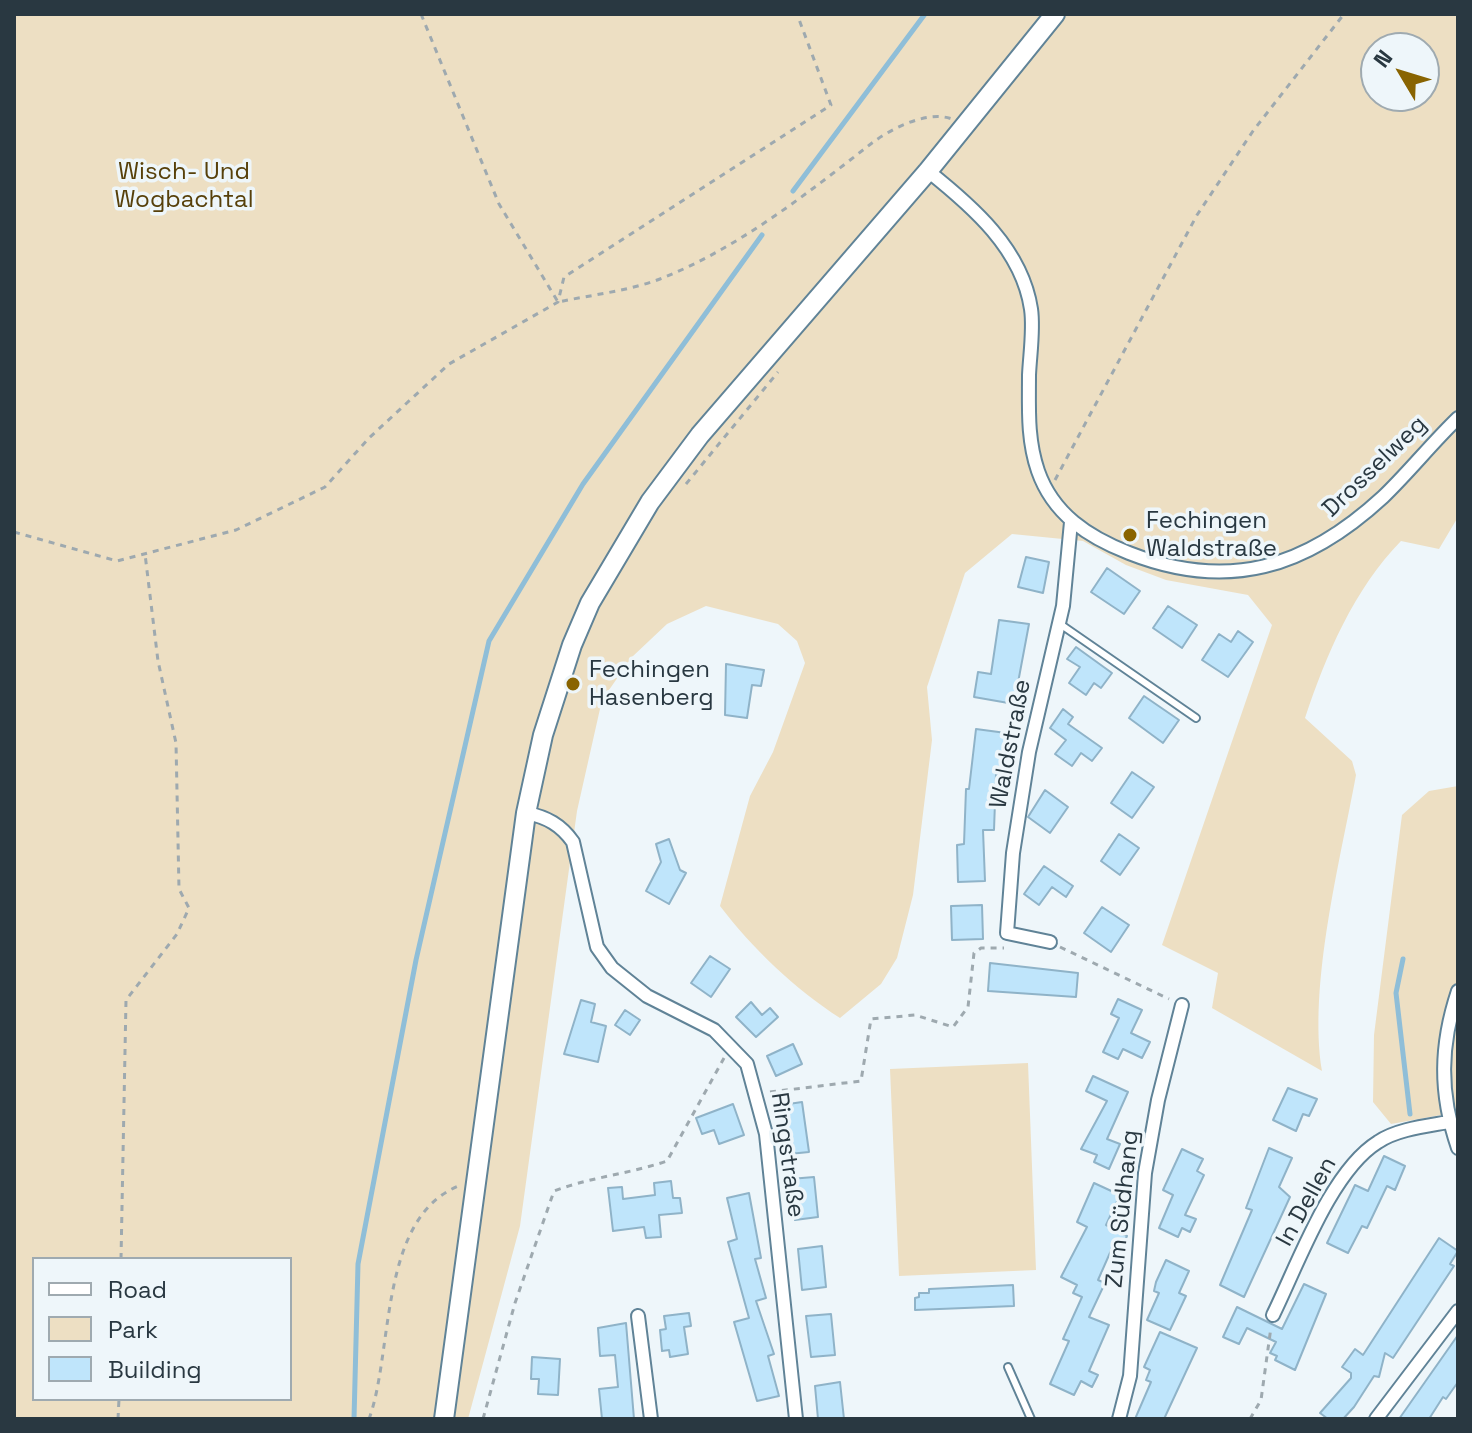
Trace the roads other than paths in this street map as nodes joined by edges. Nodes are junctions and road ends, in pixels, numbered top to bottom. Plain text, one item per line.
1 (1055, 14) edge
2 (928, 171) junction
3 (1458, 418) edge
4 (1071, 522) junction
5 (1060, 624) junction
6 (1196, 718) dead end
7 (526, 813) junction
8 (1050, 942) road end
9 (1458, 991) edge
10 (1182, 1005) road end
11 (1449, 1122) junction
12 (1458, 1148) edge
13 (1458, 1311) edge
14 (1273, 1315) road end
15 (638, 1316) dead end
16 (1008, 1367) dead end
17 (444, 1419) edge
18 (651, 1419) edge
19 (796, 1419) edge
20 (1031, 1419) edge
21 (1119, 1419) edge
22 (1376, 1419) edge

1 - 2 main road
2 - 4 street
2 - 7 main road
3 - 4 street, Drosselweg
4 - 5 street, Waldstraße
5 - 6 lane
5 - 8 street, Waldstraße
7 - 17 main road
7 - 19 street, Ringstraße
9 - 11 street
10 - 21 street, Zum Südhang
11 - 12 street
11 - 14 street, In Dellen
13 - 22 street
15 - 18 street
16 - 20 lane

